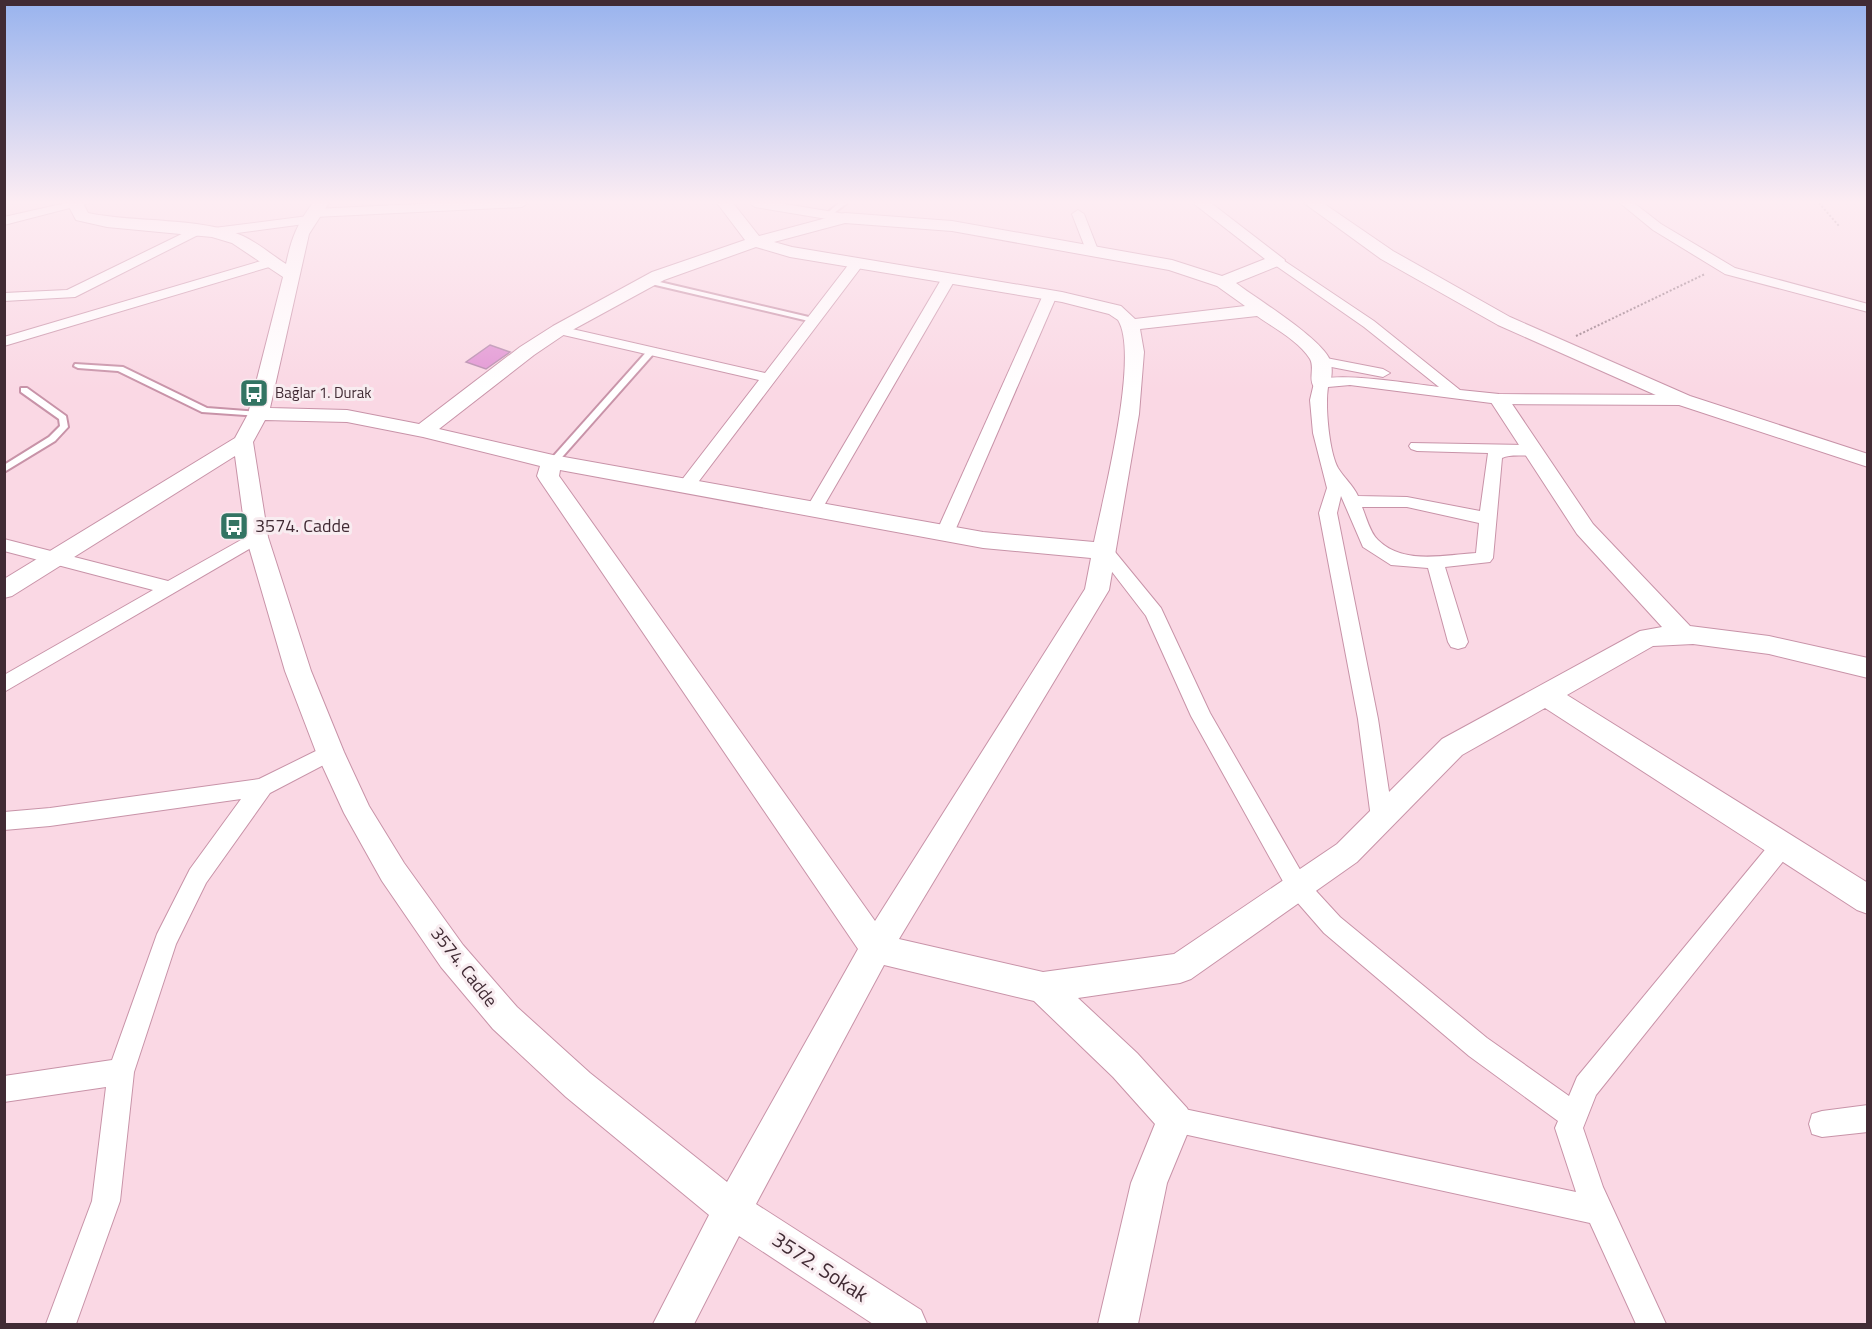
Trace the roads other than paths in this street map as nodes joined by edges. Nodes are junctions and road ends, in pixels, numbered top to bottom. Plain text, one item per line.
1 (133, 265) edge
2 (276, 265) edge
3 (283, 265) edge
4 (693, 265) edge
5 (855, 265) edge
6 (869, 265) edge
7 (1172, 265) edge
8 (1264, 265) edge
9 (1284, 265) edge
10 (1405, 265) edge
11 (1718, 265) edge
12 (281, 268) junction
13 (949, 278) junction
14 (650, 281) junction
15 (1222, 282) junction
16 (1050, 295) junction
17 (4, 297) edge
18 (1868, 308) edge
19 (1261, 310) junction
20 (813, 320) junction
21 (1130, 325) junction
22 (559, 330) junction
23 (4, 342) edge
24 (652, 351) junction
25 (1321, 361) junction
26 (78, 366) dead end
27 (769, 378) junction
28 (1321, 383) junction
29 (1450, 389) junction
30 (24, 390) dead end
31 (1499, 399) junction
32 (1683, 400) junction
33 (258, 414) junction
34 (423, 431) junction
35 (243, 442) junction
36 (1417, 446) dead end
37 (1505, 450) junction
38 (1533, 450) junction
39 (1868, 461) edge
40 (553, 462) junction
41 (1329, 467) junction
42 (4, 469) edge
43 (687, 485) junction
44 (1352, 501) junction
45 (814, 509) junction
46 (1489, 519) junction
47 (945, 533) junction
48 (257, 537) junction
49 (4, 545) edge
50 (1105, 551) junction
51 (56, 558) junction
52 (1435, 562) junction
53 (171, 588) junction
54 (4, 590) edge
55 (1685, 636) junction
56 (1458, 642) dead end
57 (1868, 669) edge
58 (4, 686) edge
59 (1546, 695) junction
60 (330, 752) junction
61 (262, 788) junction
62 (1382, 818) junction
63 (4, 821) edge
64 (1781, 847) junction
65 (1298, 886) junction
66 (1868, 900) edge
67 (876, 948) junction
68 (1043, 988) junction
69 (121, 1072) junction
70 (4, 1089) edge
71 (1574, 1116) junction
72 (1868, 1118) edge
73 (1175, 1120) junction
74 (1822, 1124) dead end
75 (732, 1210) junction
76 (1599, 1211) junction
77 (62, 1324) edge
78 (673, 1324) edge
79 (907, 1324) edge
80 (1118, 1324) edge
81 (1651, 1324) edge

1 - 17 street
2 - 12 street
3 - 12 street
4 - 14 street
5 - 20 street
6 - 13 street
7 - 15 street
8 - 15 street
9 - 29 street
10 - 32 street
11 - 18 street
12 - 23 street
12 - 33 street
13 - 16 street
13 - 45 street
14 - 20 lane
14 - 22 street
15 - 19 street
16 - 21 street
16 - 47 street
19 - 21 street
19 - 25 street
20 - 27 street
21 - 50 street
22 - 24 street
22 - 34 street
24 - 27 street
24 - 40 lane
25 - 28 street
25 - 29 street
26 - 33 lane
27 - 43 street
28 - 29 street
28 - 41 street
29 - 31 street
30 - 42 lane
31 - 32 street
31 - 38 street
32 - 39 street
33 - 34 street
33 - 35 street
34 - 40 street
35 - 48 street, 3574. Cadde
35 - 51 street
36 - 37 street
37 - 38 street
37 - 46 street
38 - 55 street
40 - 43 street
40 - 67 street
41 - 44 street
41 - 62 street
43 - 45 street
44 - 46 street
44 - 52 street
45 - 47 street
46 - 52 street
47 - 50 street
48 - 53 street
48 - 60 street, 3574. Cadde
49 - 51 street
50 - 65 street
50 - 67 street
51 - 53 street
51 - 54 street
52 - 56 street
53 - 58 street
55 - 57 street
55 - 59 street
59 - 62 street
59 - 64 street
60 - 61 street
60 - 75 street, 3574. Cadde
61 - 63 street
61 - 69 street
62 - 65 street
64 - 66 street
64 - 71 street
65 - 68 street
65 - 71 street
67 - 68 street
67 - 75 street
68 - 73 street
69 - 70 street
69 - 77 street
71 - 76 street
72 - 74 street
73 - 76 street
73 - 80 street
75 - 78 street
75 - 79 street, 3572. Sokak
76 - 81 street

